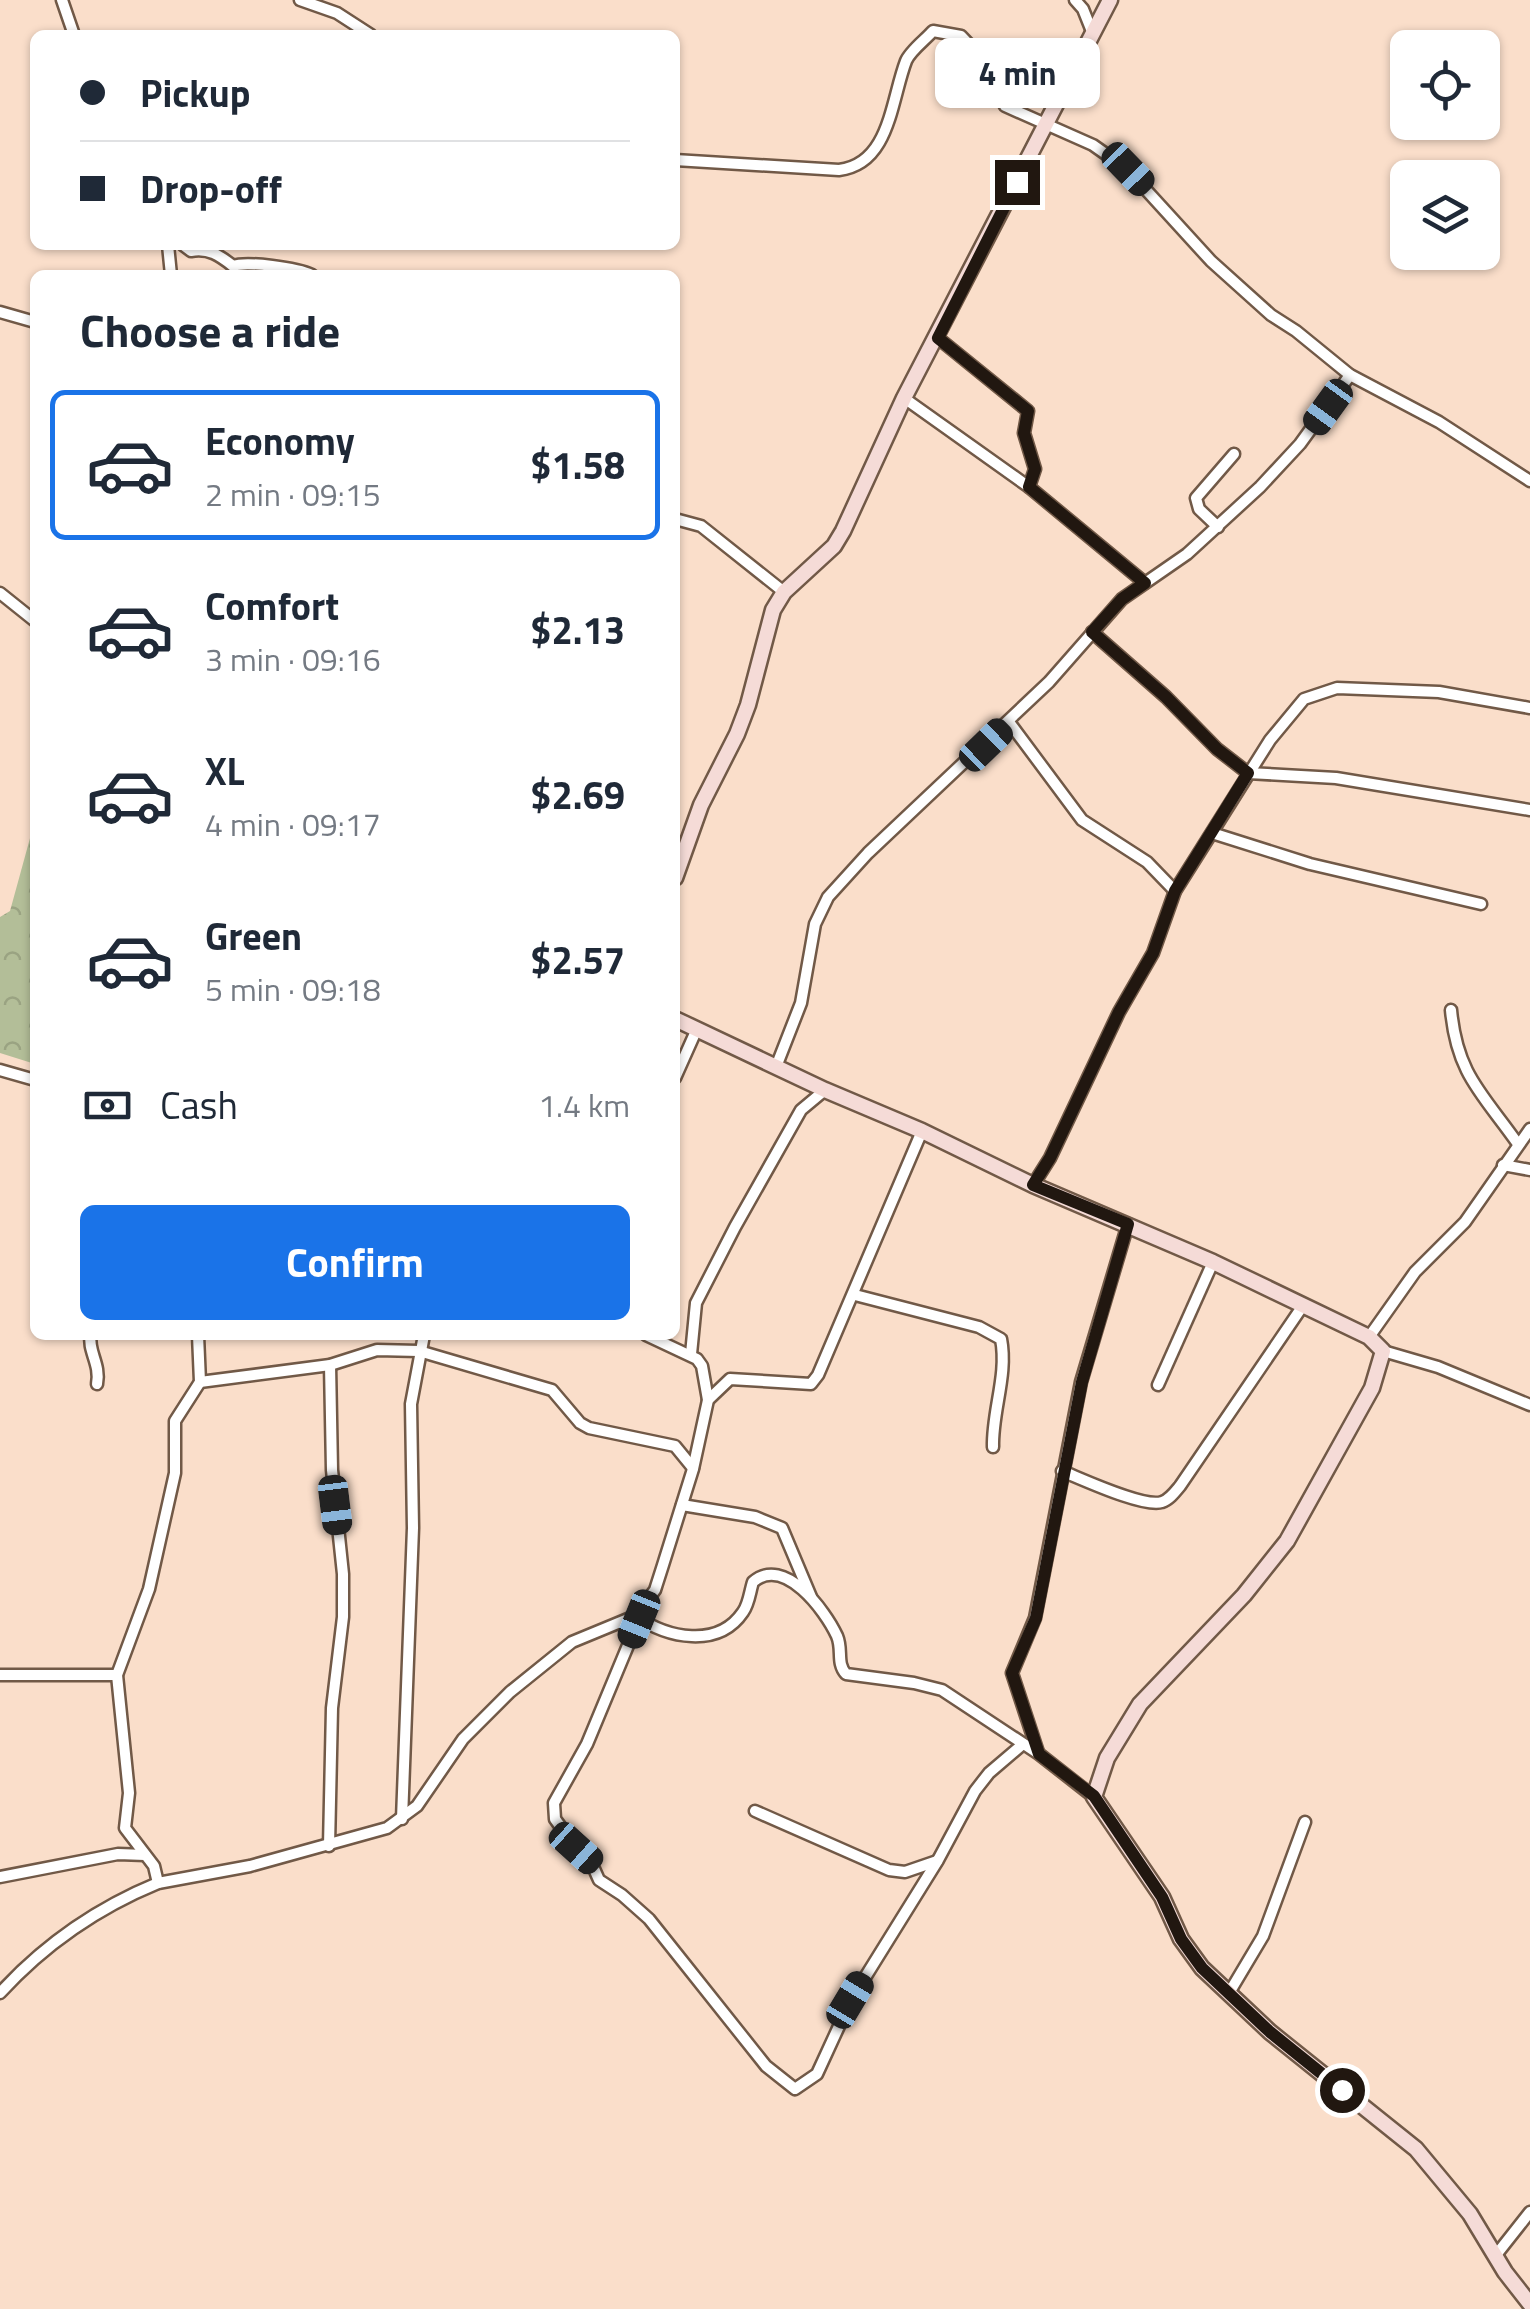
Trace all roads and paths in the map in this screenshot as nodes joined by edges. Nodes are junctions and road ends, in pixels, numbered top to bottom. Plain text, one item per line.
1 (62, 0) edge
2 (300, 0) edge
3 (1076, 1) edge
4 (1109, 2) edge
5 (72, 30) edge
6 (363, 30) edge
7 (1093, 35) junction
8 (1046, 123) junction
9 (680, 160) edge
10 (206, 250) edge
11 (301, 270) edge
12 (0, 312) edge
13 (30, 321) edge
14 (938, 338) junction
15 (1350, 375) junction
16 (904, 398) junction
17 (1234, 454) dead end
18 (1530, 481) edge
19 (1029, 487) junction
20 (680, 520) edge
21 (1218, 527) junction
22 (1145, 583) junction
23 (784, 592) junction
24 (0, 593) edge
25 (30, 617) edge
26 (1092, 632) junction
27 (1530, 708) edge
28 (1009, 722) junction
29 (1248, 773) junction
30 (1530, 810) edge
31 (1212, 834) junction
32 (680, 864) edge
33 (1175, 891) junction
34 (1481, 904) dead end
35 (1451, 1010) dead end
36 (680, 1022) edge
37 (696, 1031) junction
38 (680, 1067) edge
39 (776, 1067) junction
40 (0, 1070) edge
41 (30, 1079) edge
42 (825, 1090) junction
43 (1530, 1129) edge
44 (922, 1131) junction
45 (1518, 1144) junction
46 (1503, 1165) junction
47 (1530, 1170) edge
48 (1033, 1185) junction
49 (1128, 1224) junction
50 (1214, 1262) junction
51 (854, 1294) junction
52 (1302, 1307) junction
53 (1369, 1337) junction
54 (90, 1340) edge
55 (198, 1340) edge
56 (422, 1340) edge
57 (658, 1340) edge
58 (1383, 1350) junction
59 (419, 1351) junction
60 (691, 1354) junction
61 (330, 1365) junction
62 (200, 1382) junction
63 (98, 1384) dead end
64 (1158, 1385) dead end
65 (708, 1400) junction
66 (1530, 1405) edge
67 (993, 1447) dead end
68 (693, 1469) junction
69 (1062, 1471) junction
70 (682, 1504) junction
71 (812, 1598) junction
72 (637, 1617) junction
73 (0, 1675) edge
74 (116, 1675) junction
75 (1024, 1744) junction
76 (1039, 1754) junction
77 (1094, 1796) junction
78 (755, 1812) dead end
79 (402, 1819) junction
80 (1305, 1822) dead end
81 (329, 1846) junction
82 (146, 1855) junction
83 (938, 1860) junction
84 (0, 1878) edge
85 (158, 1883) junction
86 (0, 1993) edge
87 (1229, 1994) junction
88 (1530, 2212) edge
89 (1496, 2255) junction
90 (1530, 2304) edge

1 - 5 street
2 - 6 street
3 - 4 street
3 - 7 street
4 - 7 street
7 - 8 street
8 - 9 street
8 - 14 street
8 - 15 street
10 - 11 street
12 - 13 street
14 - 16 street
14 - 19 street
15 - 18 street
15 - 21 street
16 - 19 street
16 - 23 street
17 - 21 street
19 - 22 street
20 - 23 street
21 - 22 street
22 - 26 street
23 - 32 street
24 - 25 street
26 - 28 street
26 - 29 street
27 - 29 street
28 - 33 street
28 - 39 street
29 - 30 street
29 - 31 street
31 - 33 street
31 - 34 street
33 - 48 street
35 - 45 street
36 - 37 street
37 - 38 street
37 - 39 street
39 - 42 street
40 - 41 street
42 - 44 street
42 - 60 street
43 - 45 street
44 - 48 street
44 - 51 street
45 - 46 street
46 - 47 street
46 - 53 street
48 - 49 street
49 - 50 street
49 - 69 street
50 - 52 street
50 - 64 street
51 - 65 street
51 - 67 street
52 - 53 street
52 - 69 street
53 - 58 street
54 - 63 street
55 - 62 street
56 - 59 street
57 - 60 street
58 - 66 street
58 - 77 street
59 - 61 street
59 - 68 street
59 - 79 street
60 - 65 street
61 - 62 street
61 - 81 street
62 - 74 street
65 - 68 street
68 - 70 street
69 - 76 street
70 - 71 street
70 - 72 street
71 - 72 street
71 - 75 street
72 - 79 street
72 - 83 street
73 - 74 street
74 - 82 street
75 - 76 street
75 - 83 street
76 - 77 street
77 - 87 street
78 - 83 street
79 - 81 street
80 - 87 street
81 - 85 street
82 - 84 street
82 - 85 street
85 - 86 street
87 - 89 street
88 - 89 street
89 - 90 street

